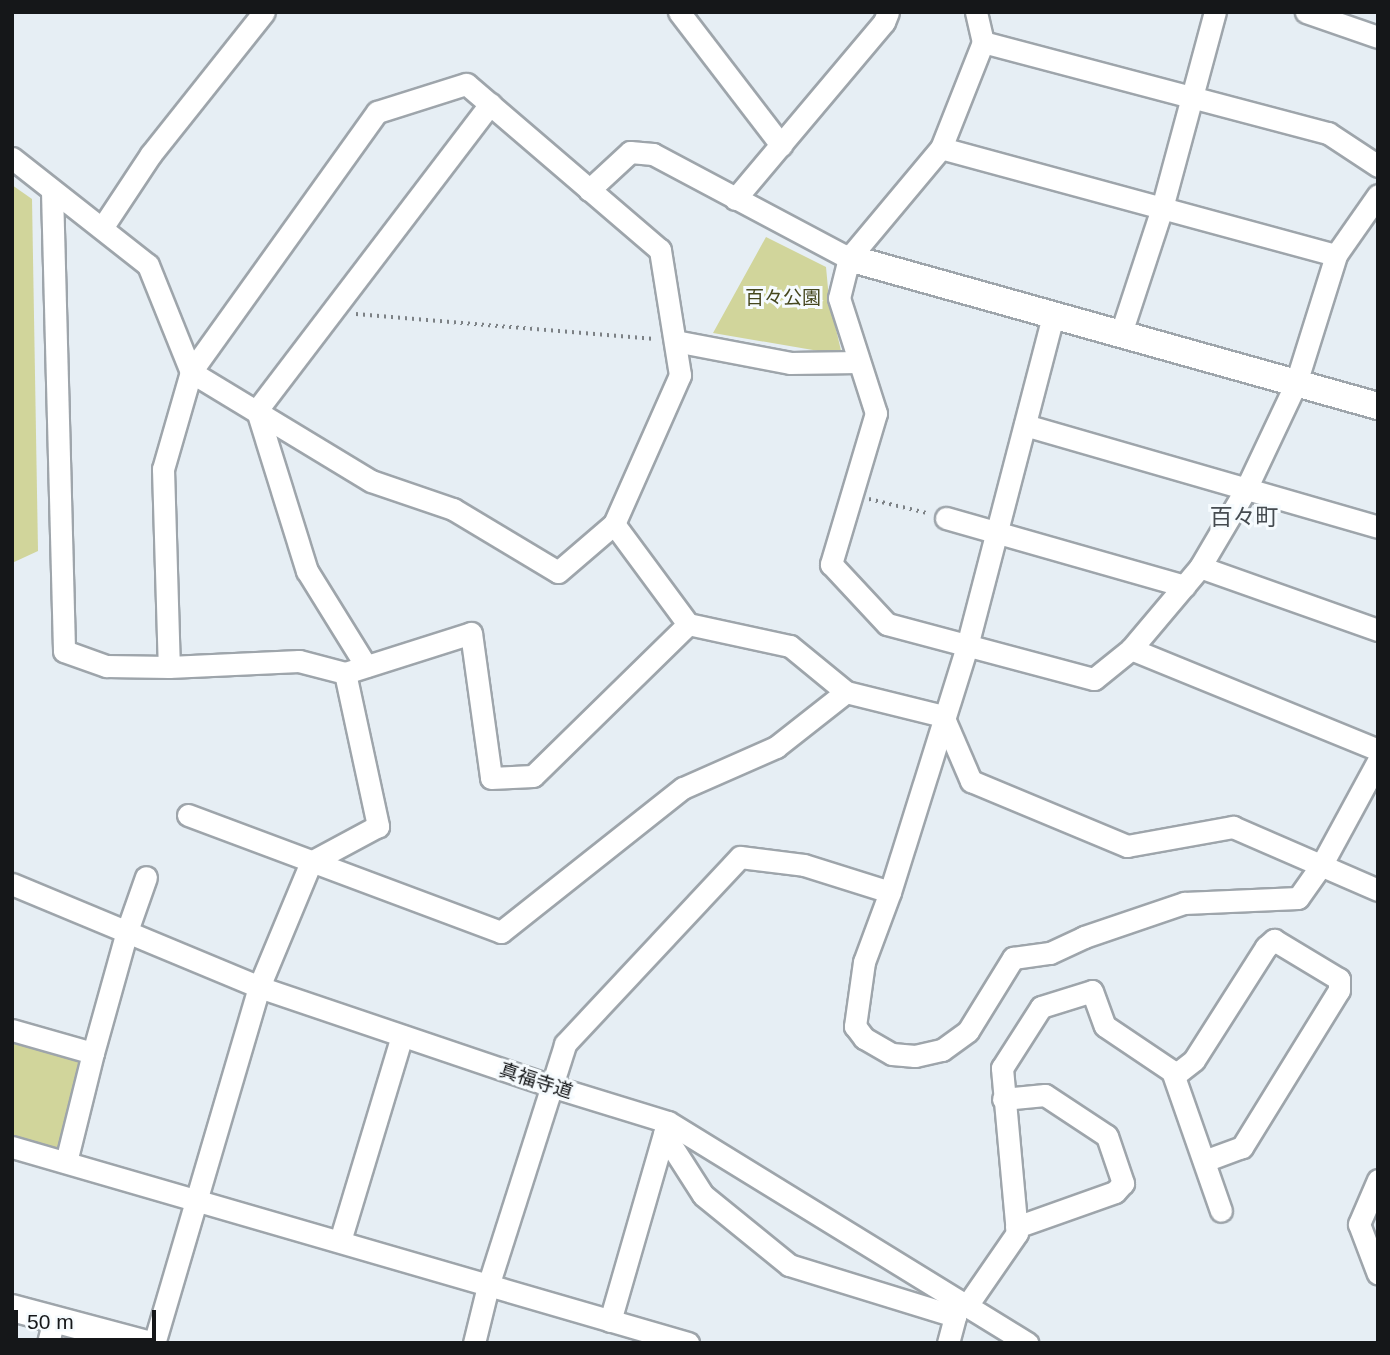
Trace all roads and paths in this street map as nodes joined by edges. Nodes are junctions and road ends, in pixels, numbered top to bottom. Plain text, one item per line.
1 (264, 12) edge
2 (679, 12) edge
3 (888, 12) edge
4 (976, 12) edge
5 (1215, 12) edge
6 (1306, 12) edge
7 (1378, 37) edge
8 (983, 42) junction
9 (1192, 97) junction
10 (490, 104) junction
11 (781, 145) junction
12 (941, 148) junction
13 (12, 158) edge
14 (1378, 166) edge
15 (589, 190) junction
16 (52, 191) junction
17 (1378, 195) edge
18 (735, 200) junction
19 (1162, 208) junction
20 (102, 228) junction
21 (1336, 255) junction
22 (849, 258) junction
23 (331, 312) junction
24 (1053, 317) junction
25 (1121, 333) junction
26 (675, 341) junction
27 (859, 362) junction
28 (191, 372) junction
29 (1296, 383) junction
30 (1378, 407) edge
31 (257, 410) junction
32 (1025, 425) junction
33 (1246, 489) junction
34 (852, 495) junction
35 (946, 518) joint
36 (614, 524) junction
37 (1378, 527) edge
38 (997, 531) junction
39 (1200, 567) junction
40 (1184, 586) junction
41 (688, 624) junction
42 (1378, 630) edge
43 (967, 646) junction
44 (1131, 649) junction
45 (366, 666) junction
46 (169, 667) junction
47 (345, 673) junction
48 (846, 692) junction
49 (943, 716) junction
50 (1378, 750) edge
51 (1378, 761) edge
52 (188, 815) dead end
53 (311, 862) junction
54 (1322, 864) junction
55 (146, 877) dead end
56 (12, 884) edge
57 (1378, 890) edge
58 (890, 892) junction
59 (127, 931) junction
60 (259, 987) junction
61 (12, 1030) edge
62 (402, 1036) junction
63 (93, 1053) junction
64 (1175, 1074) junction
65 (551, 1086) junction
66 (1003, 1099) junction
67 (666, 1128) junction
68 (12, 1147) edge
69 (1204, 1161) junction
70 (66, 1162) junction
71 (1378, 1180) edge
72 (197, 1198) junction
73 (1221, 1211) dead end
74 (1016, 1227) junction
75 (340, 1241) junction
76 (1378, 1274) edge
77 (488, 1286) junction
78 (961, 1307) junction
79 (12, 1308) edge
80 (610, 1321) junction
81 (51, 1331) edge
82 (144, 1343) edge
83 (154, 1343) edge
84 (474, 1343) edge
85 (688, 1343) edge
86 (948, 1343) edge
87 (1027, 1343) edge

1 - 20 street
2 - 11 street
3 - 11 street
4 - 8 street
5 - 9 street
6 - 7 street
8 - 9 street
8 - 12 street
9 - 14 street
9 - 19 street
10 - 15 street
10 - 23 street
10 - 28 street
11 - 18 street
12 - 19 street
12 - 22 street
13 - 16 street
15 - 18 street
15 - 26 street
16 - 20 street
16 - 46 street
17 - 21 street
18 - 22 street
19 - 21 street
19 - 25 street
20 - 28 street
21 - 29 street
22 - 24 street
22 - 27 street
23 - 26 path
23 - 31 street
24 - 25 street
24 - 32 street
25 - 29 street
26 - 27 street
26 - 36 street
27 - 34 street
28 - 31 street
28 - 46 street
29 - 30 street
29 - 33 street
31 - 36 street
31 - 45 street
32 - 33 street
32 - 38 street
33 - 37 street
33 - 39 street
34 - 35 path
34 - 43 street
35 - 38 street
36 - 41 street
38 - 40 street
38 - 43 street
39 - 40 street
39 - 42 street
40 - 44 street
41 - 45 street
41 - 48 street
43 - 44 street
43 - 49 street
44 - 50 street
45 - 47 street
46 - 47 street
47 - 53 street
48 - 49 street
48 - 53 street
49 - 54 street
49 - 58 street
51 - 54 street
52 - 53 street
53 - 60 street
54 - 57 street
54 - 58 street
55 - 59 street
56 - 59 street, 真福寺道
58 - 65 street
59 - 60 street, 真福寺道
59 - 63 street
60 - 62 street, 真福寺道
60 - 72 street
61 - 63 street
62 - 65 street, 真福寺道
62 - 75 street
63 - 70 street
64 - 66 street
64 - 69 street
64 - 69 street
65 - 67 street, 真福寺道
65 - 77 street
66 - 74 street
66 - 74 street
67 - 78 street, 真福寺道
67 - 78 street
67 - 80 street
68 - 70 street
69 - 73 street
70 - 72 street
71 - 76 street
72 - 75 street
72 - 83 street
74 - 78 street
75 - 77 street
77 - 80 street
77 - 84 street
78 - 86 street
78 - 87 street, 真福寺道
79 - 81 street
80 - 85 street
81 - 82 street

